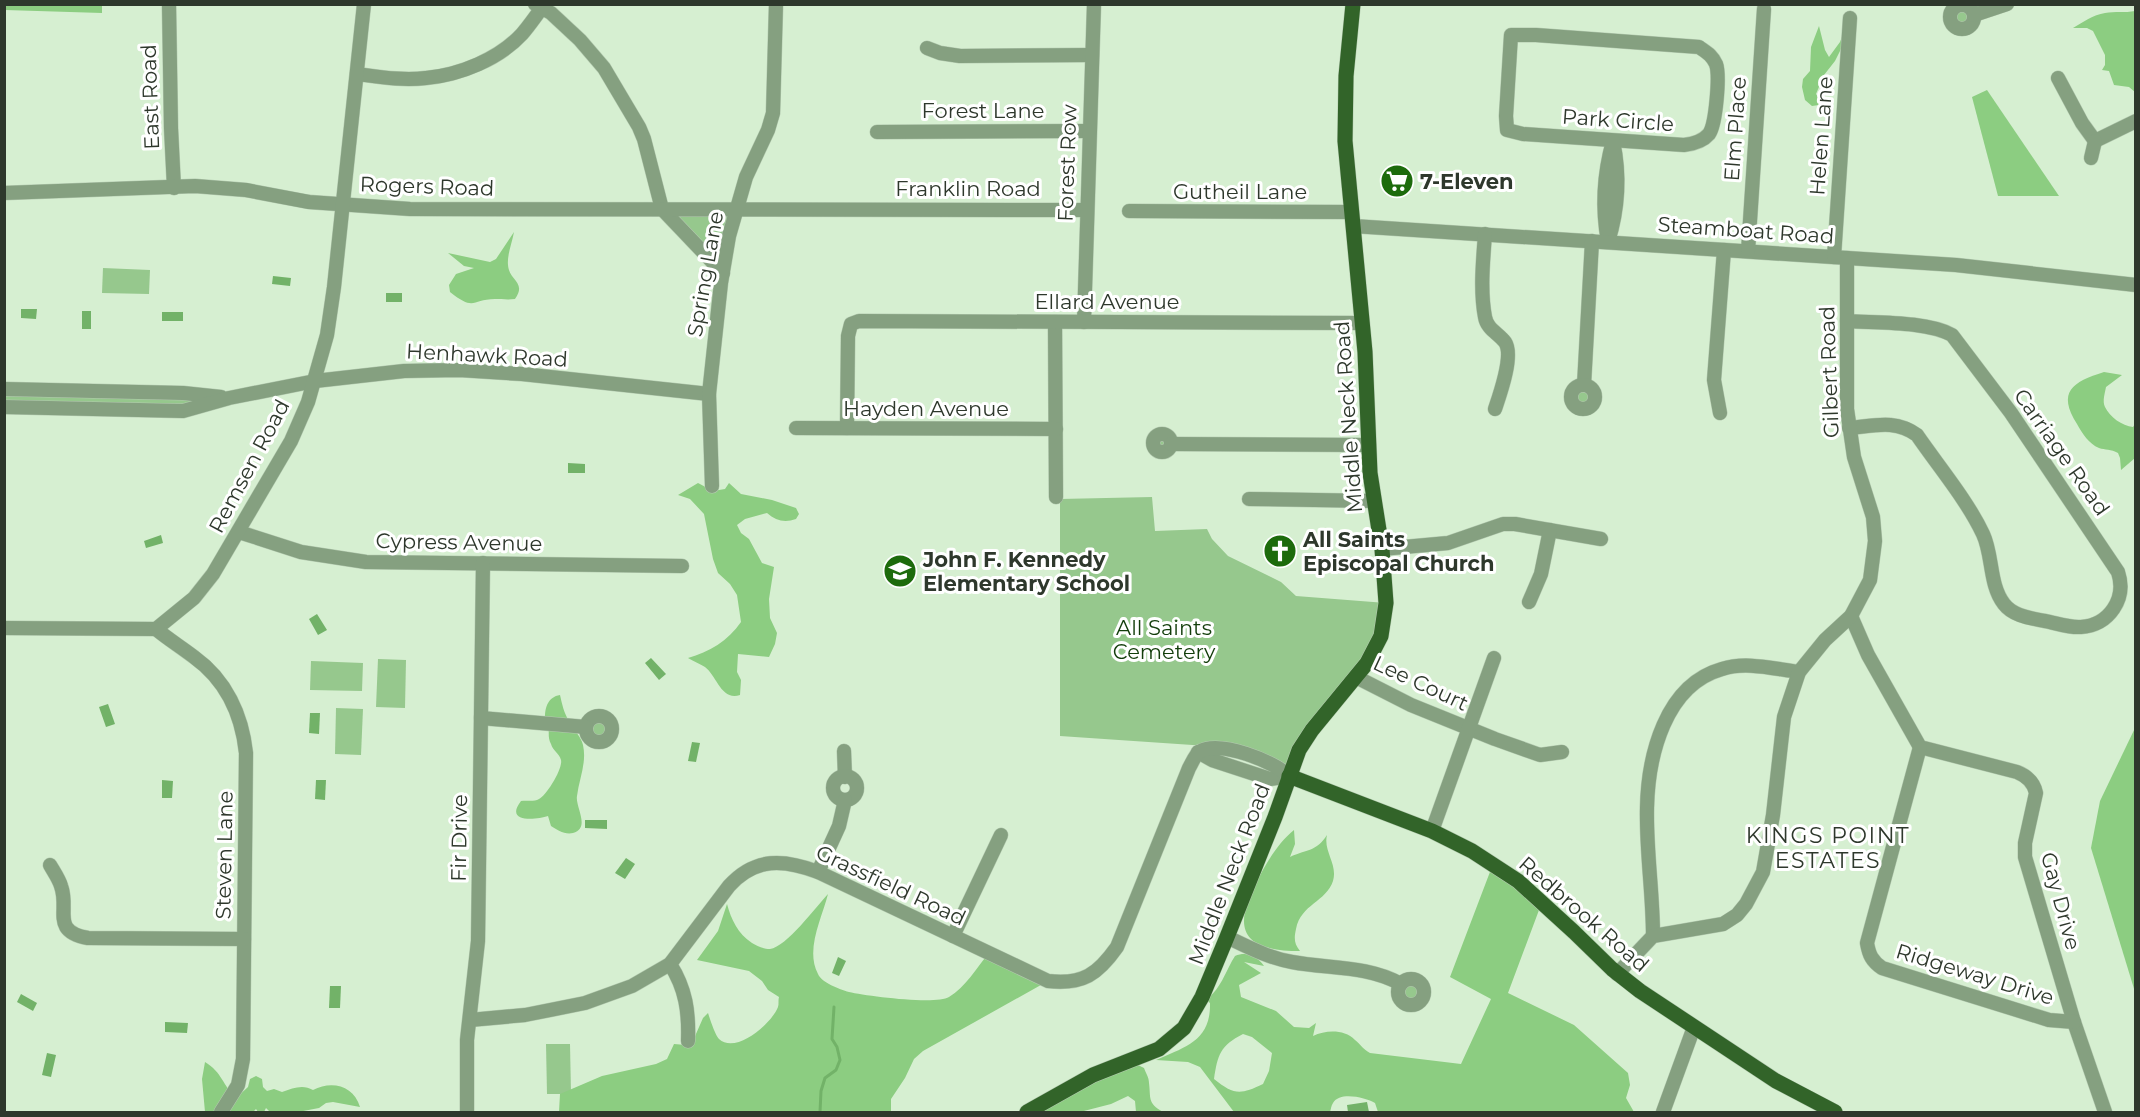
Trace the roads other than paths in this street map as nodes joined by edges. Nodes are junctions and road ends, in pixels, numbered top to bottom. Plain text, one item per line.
1 (169, 4) edge
2 (364, 4) edge
3 (776, 4) edge
4 (1094, 4) edge
5 (1353, 4) edge
6 (2007, 4) edge
7 (540, 6) edge
8 (1764, 9) dead end
9 (1974, 15) dead end
10 (1850, 18) dead end
11 (927, 48) dead end
12 (1092, 55) junction
13 (357, 74) junction
14 (2058, 78) dead end
15 (2136, 122) edge
16 (1089, 131) junction
17 (877, 132) dead end
18 (1613, 141) junction
19 (2095, 141) junction
20 (2091, 158) dead end
21 (174, 188) junction
22 (4, 193) edge
23 (342, 204) junction
24 (662, 209) junction
25 (849, 209) joint
26 (737, 210) junction
27 (1087, 210) junction
28 (1129, 211) dead end
29 (1352, 219) junction
30 (1485, 234) junction
31 (1592, 241) junction
32 (1608, 242) junction
33 (1724, 250) junction
34 (1748, 251) junction
35 (1840, 257) junction
36 (723, 273) junction
37 (2136, 285) edge
38 (1847, 321) junction
39 (1055, 322) junction
40 (1084, 322) junction
41 (1362, 323) junction
42 (315, 381) junction
43 (1584, 385) dead end
44 (4, 389) edge
45 (709, 394) junction
46 (229, 398) junction
47 (4, 407) edge
48 (1495, 409) dead end
49 (1720, 413) dead end
50 (796, 428) dead end
51 (847, 428) junction
52 (1849, 428) junction
53 (1056, 429) junction
54 (1171, 444) dead end
55 (1369, 445) junction
56 (712, 486) dead end
57 (1056, 497) dead end
58 (1248, 499) dead end
59 (1374, 501) junction
60 (1550, 530) junction
61 (239, 532) junction
62 (1601, 538) dead end
63 (1382, 549) junction
64 (483, 563) junction
65 (682, 566) dead end
66 (1529, 602) dead end
67 (1851, 616) junction
68 (4, 628) edge
69 (156, 629) junction
70 (1494, 657) dead end
71 (1799, 672) junction
72 (1356, 676) junction
73 (481, 718) junction
74 (586, 727) dead end
75 (1468, 728) junction
76 (1920, 747) junction
77 (844, 751) dead end
78 (1562, 752) dead end
79 (1289, 776) junction
80 (1432, 831) junction
81 (1001, 835) dead end
82 (50, 865) dead end
83 (818, 872) junction
84 (953, 936) junction
85 (1653, 936) junction
86 (1227, 937) junction
87 (244, 939) junction
88 (669, 964) junction
89 (1617, 974) junction
90 (1401, 984) dead end
91 (470, 1020) junction
92 (2074, 1022) junction
93 (1694, 1027) junction
94 (688, 1041) dead end
95 (1820, 1109) edge
96 (221, 1113) edge
97 (467, 1113) edge
98 (1027, 1113) edge
99 (1663, 1113) edge
100 (1835, 1113) edge
101 (2105, 1113) edge

1 - 21 street, East Road
2 - 13 street, Remsen Road
3 - 26 street, Spring Lane
4 - 12 street, Forest Row
5 - 29 main road, Middle Neck Road
6 - 9 street
7 - 13 street
7 - 24 street
8 - 34 street, Elm Place
10 - 35 street, Helen Lane
11 - 12 street
12 - 16 street, Forest Row
13 - 23 street, Remsen Road
14 - 19 street
15 - 19 street
16 - 17 street, Forest Lane
16 - 27 street, Forest Row
18 - 18 street, Park Circle
18 - 32 street
19 - 20 street
21 - 22 street, Rogers Road
21 - 23 street, Rogers Road
23 - 24 street, Rogers Road
23 - 42 street, Remsen Road
24 - 26 street, Rogers Road
24 - 36 street
25 - 26 street, Rogers Road
25 - 27 street, Franklin Road
26 - 36 street, Spring Lane
27 - 40 street, Forest Row
28 - 29 street, Gutheil Lane
29 - 30 street, Steamboat Road
29 - 41 main road, Middle Neck Road
30 - 31 street, Steamboat Road
30 - 48 street
31 - 32 street, Steamboat Road
31 - 43 street
32 - 33 street, Steamboat Road
33 - 34 street, Steamboat Road
33 - 49 street
34 - 35 street, Steamboat Road
35 - 37 street, Steamboat Road
35 - 38 street, Gilbert Road
36 - 45 street, Spring Lane
38 - 52 street, Gilbert Road
38 - 52 street, Carriage Road
39 - 40 street, Ellard Avenue
39 - 51 street, Ellard Avenue
39 - 53 street
40 - 41 street, Ellard Avenue
41 - 55 main road, Middle Neck Road
42 - 45 street, Henhawk Road
42 - 46 street, Henhawk Road
42 - 61 street, Remsen Road
44 - 46 street, Henhawk Road
45 - 56 street, Spring Lane
46 - 47 street, Henhawk Road
50 - 51 street, Hayden Avenue
51 - 53 street, Hayden Avenue
52 - 67 street, Gilbert Road
53 - 57 street
54 - 55 street
55 - 59 main road, Middle Neck Road
58 - 59 street
59 - 63 main road, Middle Neck Road
60 - 62 street
60 - 63 street
60 - 66 street
61 - 64 street, Cypress Avenue
61 - 69 street, Remsen Road
63 - 72 main road, Middle Neck Road
64 - 65 street, Cypress Avenue
64 - 73 street, Fir Drive
67 - 71 street, Gilbert Road
67 - 76 street
68 - 69 street
69 - 87 street, Steven Lane
70 - 75 street
71 - 85 street
71 - 85 street
72 - 75 street, Lee Court
72 - 79 main road, Middle Neck Road
73 - 74 street
73 - 91 street, Fir Drive
75 - 78 street, Lee Court
75 - 80 street
76 - 92 street, Gay Drive
76 - 92 street, Ridgeway Drive
77 - 83 street
79 - 80 main road, Redbrook Road
79 - 84 street, Grassfield Road
79 - 86 main road, Middle Neck Road
80 - 89 main road, Redbrook Road
81 - 84 street
82 - 87 street
83 - 84 street, Grassfield Road
83 - 88 street, Grassfield Road
85 - 89 street
86 - 90 street
86 - 98 main road, Middle Neck Road
87 - 96 street, Steven Lane
88 - 91 street, Grassfield Road
88 - 94 street
89 - 93 main road, Redbrook Road
91 - 97 street, Fir Drive
92 - 101 street, Gay Drive
93 - 95 main road, Redbrook Road
93 - 99 street
95 - 100 main road, Redbrook Road

